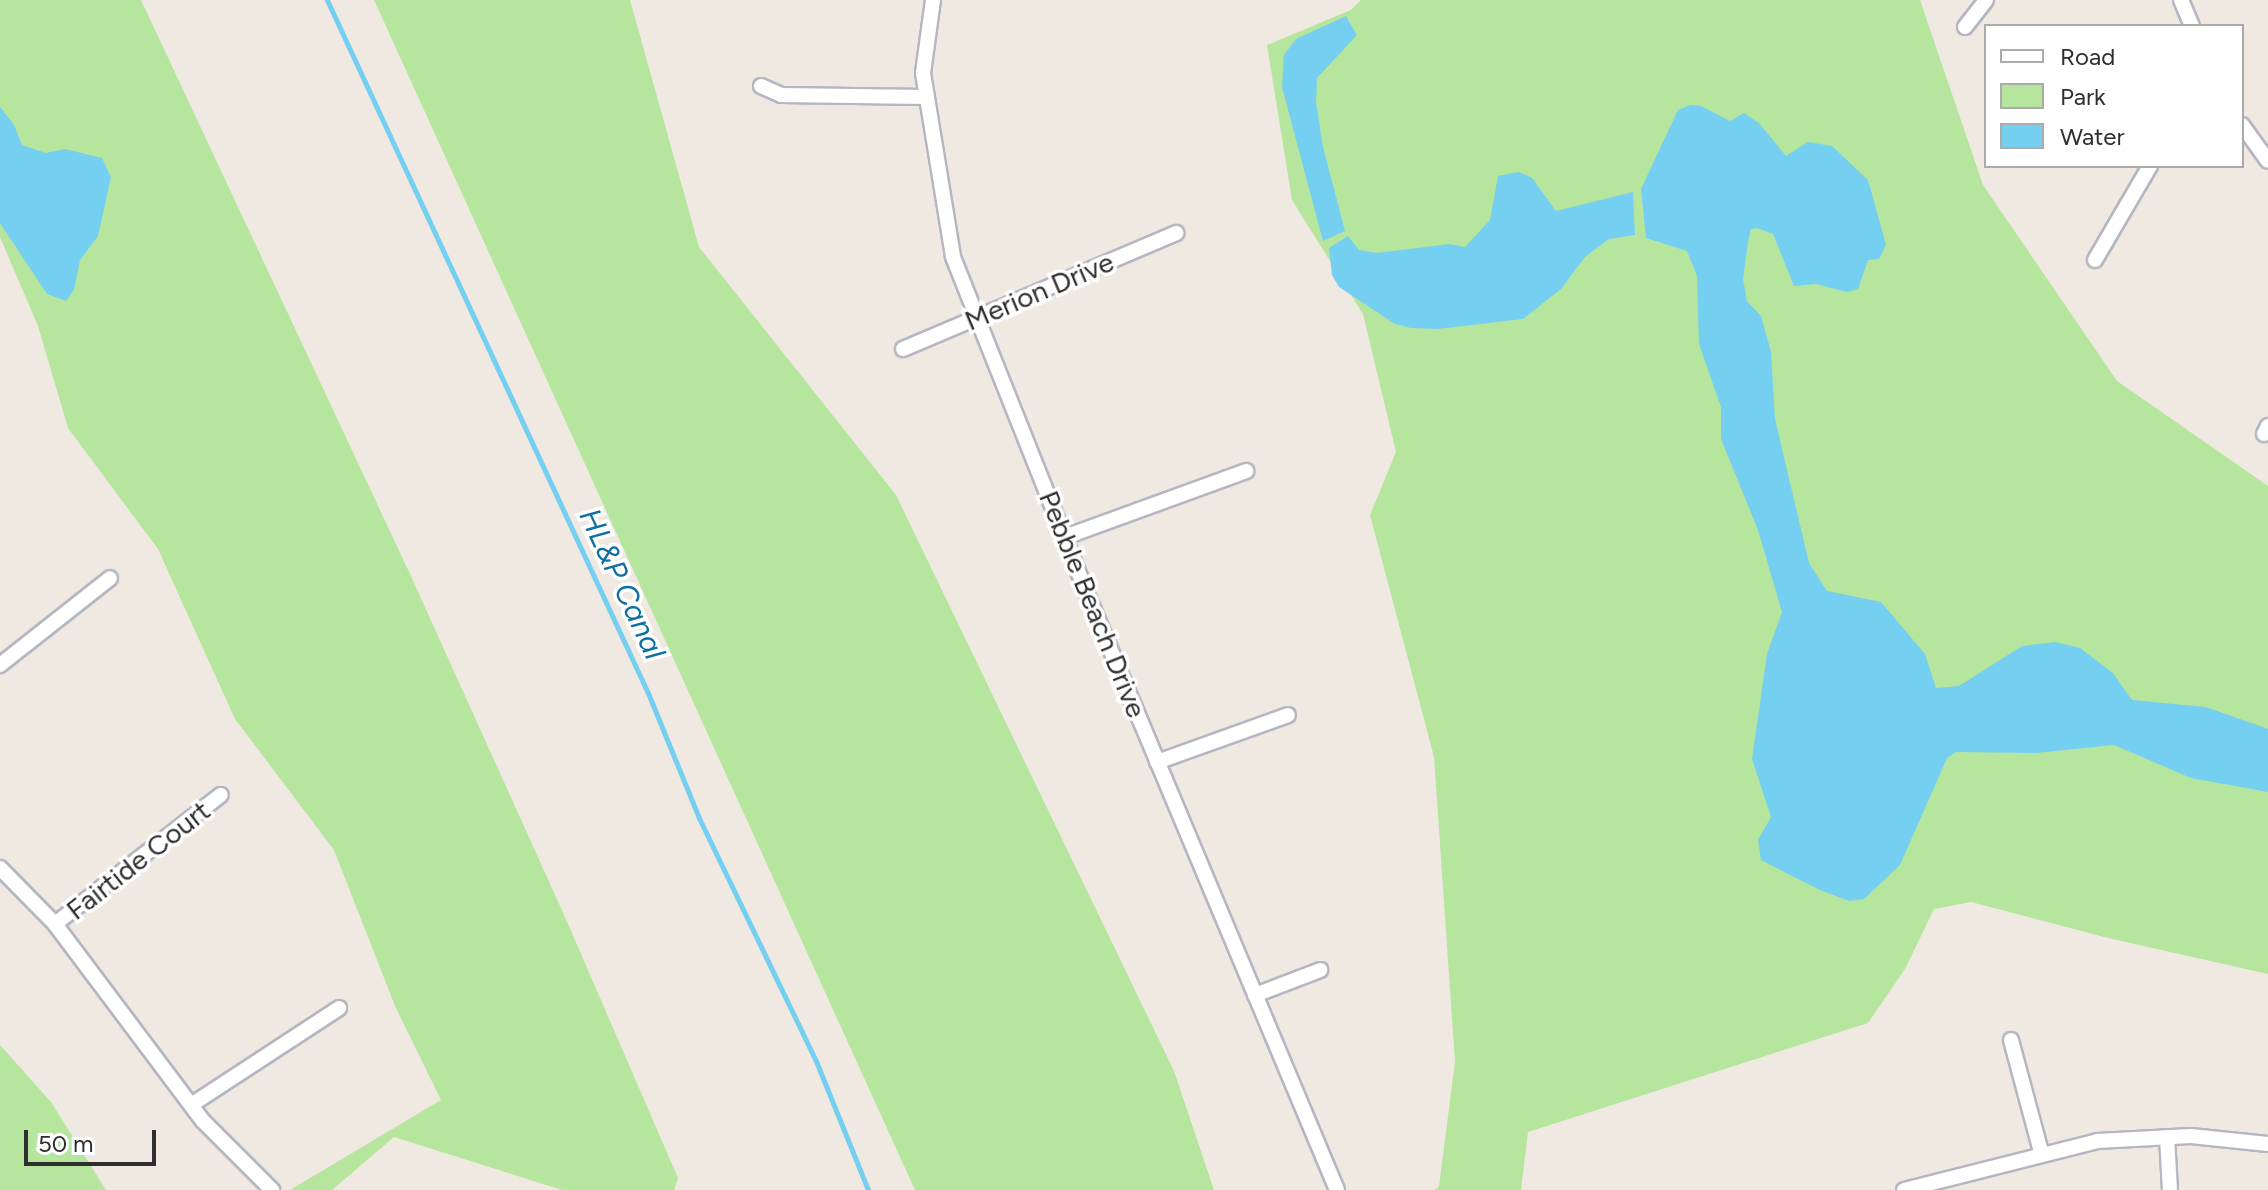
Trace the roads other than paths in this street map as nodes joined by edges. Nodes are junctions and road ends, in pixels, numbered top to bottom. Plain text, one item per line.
1 (933, 0) edge
2 (1986, 0) edge
3 (2181, 0) edge
4 (2191, 24) edge
5 (1965, 27) dead end
6 (761, 86) dead end
7 (926, 97) junction
8 (2244, 128) edge
9 (2268, 161) edge
10 (2149, 168) edge
11 (1176, 233) dead end
12 (2095, 260) dead end
13 (978, 317) junction
14 (903, 349) dead end
15 (1246, 471) dead end
16 (1065, 537) junction
17 (110, 578) dead end
18 (0, 665) edge
19 (1288, 715) dead end
20 (1157, 762) junction
21 (221, 795) dead end
22 (0, 868) edge
23 (55, 924) junction
24 (1320, 970) dead end
25 (1255, 995) junction
26 (339, 1008) dead end
27 (2011, 1040) dead end
28 (191, 1105) junction
29 (2167, 1137) junction
30 (2268, 1144) edge
31 (2041, 1152) junction
32 (1922, 1188) edge
33 (272, 1190) edge
34 (1337, 1190) edge
35 (1904, 1190) edge
36 (2170, 1190) edge

1 - 7 street, Pebble Beach Drive
2 - 5 street
3 - 4 street
6 - 7 street
7 - 13 street, Pebble Beach Drive
8 - 9 street
10 - 12 street
11 - 13 street, Merion Drive
13 - 14 street, Merion Drive
13 - 16 street, Pebble Beach Drive
15 - 16 street
16 - 20 street, Pebble Beach Drive
17 - 18 street
19 - 20 street
20 - 25 street, Pebble Beach Drive
21 - 23 street, Fairtide Court
22 - 23 street
23 - 28 street
24 - 25 street
25 - 34 street, Pebble Beach Drive
26 - 28 street
27 - 31 street
28 - 33 street
29 - 30 street
29 - 31 street
29 - 36 street
31 - 32 street
32 - 35 street

